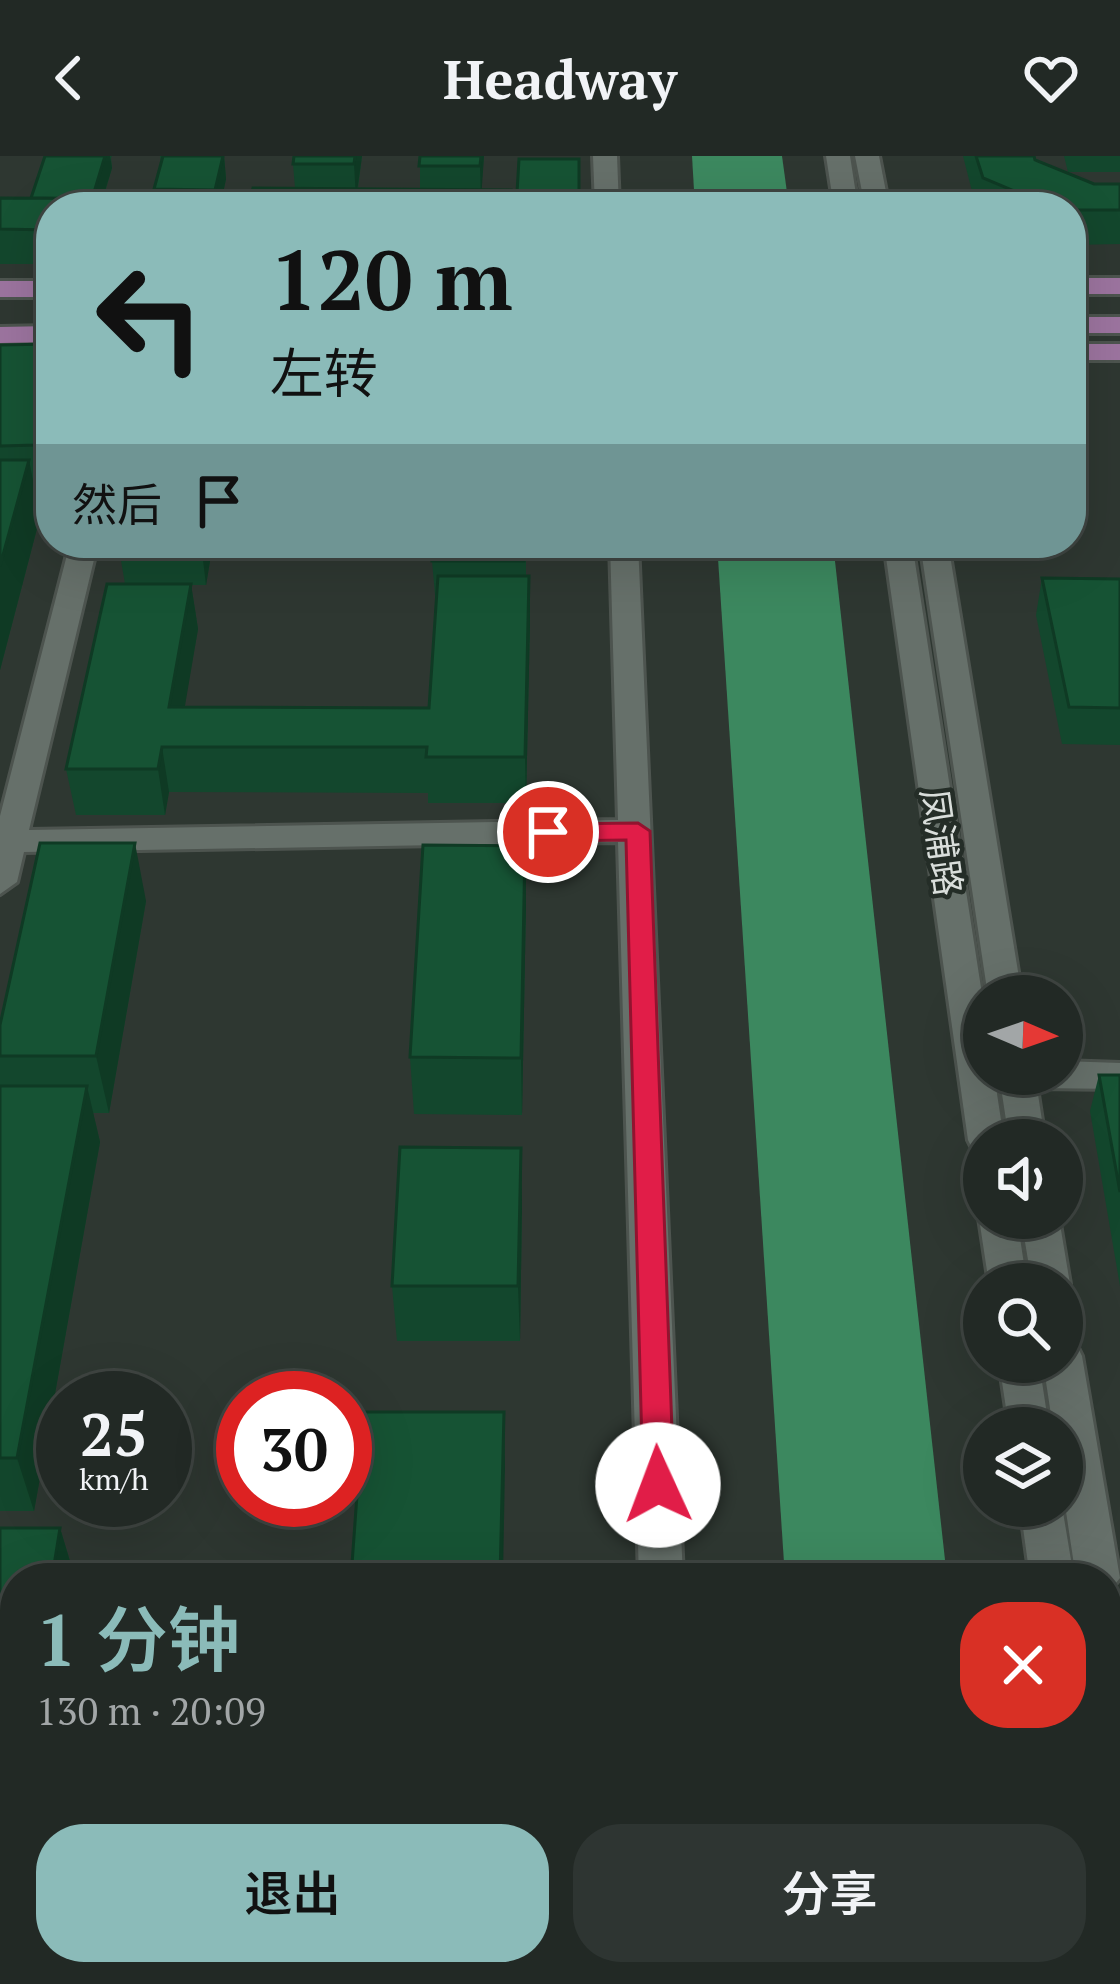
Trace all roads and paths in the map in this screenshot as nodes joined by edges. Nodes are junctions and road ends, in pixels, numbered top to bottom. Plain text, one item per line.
1 (604, 156) edge
2 (838, 156) edge
3 (867, 156) edge
4 (606, 192) edge
5 (844, 192) edge
6 (874, 192) edge
7 (1086, 286) edge
8 (1120, 286) edge
9 (36, 289) edge
10 (0, 290) edge
11 (1086, 325) edge
12 (1120, 325) edge
13 (0, 334) edge
14 (36, 334) edge
15 (1086, 352) edge
16 (1120, 352) edge
17 (36, 360) edge
18 (0, 361) edge
19 (79, 558) edge
20 (625, 558) edge
21 (900, 558) edge
22 (936, 558) edge
23 (638, 831) junction
24 (10, 841) junction
25 (0, 882) edge
26 (1002, 975) edge
27 (1083, 1075) edge
28 (1120, 1076) edge
29 (983, 1119) edge
30 (1066, 1383) edge
31 (1044, 1527) edge
32 (662, 1563) edge
33 (1050, 1563) edge
34 (1095, 1563) edge

1 - 4 street
2 - 5 street
3 - 6 street
7 - 8 main road
9 - 10 main road
11 - 12 main road
13 - 14 main road
15 - 16 main road
17 - 18 main road
19 - 24 street
20 - 23 street
21 - 29 street, 凤浦路
22 - 26 street, 凤浦路
23 - 24 street
23 - 32 street
24 - 25 street
27 - 28 street
30 - 34 street
31 - 33 street

